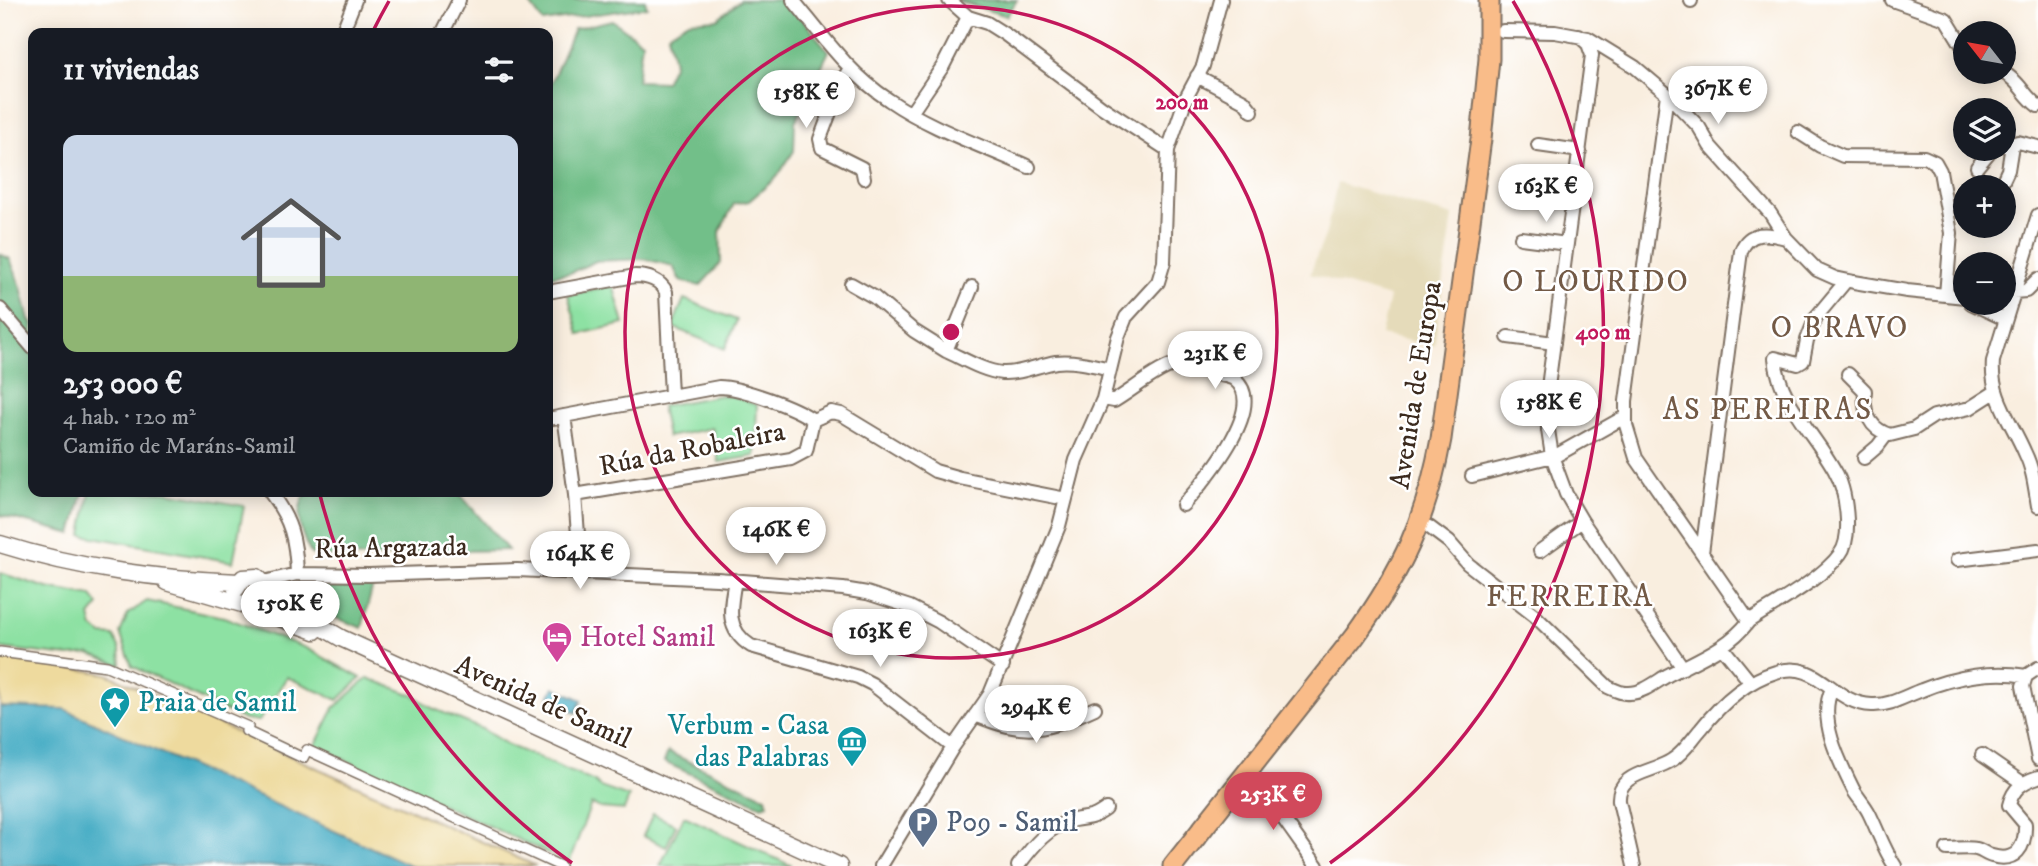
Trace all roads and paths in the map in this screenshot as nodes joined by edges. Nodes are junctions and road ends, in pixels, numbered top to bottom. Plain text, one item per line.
1 (355, 0) edge
2 (459, 0) edge
3 (793, 0) edge
4 (949, 0) edge
5 (1221, 0) edge
6 (1489, 0) edge
7 (1500, 0) edge
8 (1892, 0) edge
9 (968, 17) junction
10 (344, 28) edge
11 (445, 28) edge
12 (1953, 30) edge
13 (1503, 32) junction
14 (1579, 36) junction
15 (1609, 51) junction
16 (1592, 55) junction
17 (850, 68) junction
18 (1197, 76) junction
19 (2016, 80) edge
20 (1667, 94) junction
21 (2038, 106) edge
22 (1252, 111) dead end
23 (911, 113) junction
24 (1798, 132) dead end
25 (2016, 143) edge
26 (1538, 145) dead end
27 (2038, 147) edge
28 (1168, 150) junction
29 (1580, 151) junction
30 (1982, 161) edge
31 (1029, 167) dead end
32 (1977, 167) dead end
33 (864, 178) dead end
34 (1770, 213) junction
35 (2038, 215) edge
36 (2036, 232) edge
37 (1759, 234) junction
38 (1521, 238) dead end
39 (1786, 238) junction
40 (1567, 244) junction
41 (2038, 279) edge
42 (1846, 281) junction
43 (2016, 282) edge
44 (851, 284) dead end
45 (972, 287) dead end
46 (553, 291) edge
47 (1946, 295) junction
48 (1953, 296) edge
49 (2016, 296) edge
50 (0, 309) edge
51 (1997, 315) edge
52 (2006, 315) edge
53 (2005, 319) junction
54 (1508, 337) dead end
55 (28, 342) edge
56 (1554, 343) junction
57 (946, 351) junction
58 (1110, 369) junction
59 (1848, 374) dead end
60 (1995, 392) junction
61 (671, 395) junction
62 (1103, 399) junction
63 (564, 416) junction
64 (553, 418) edge
65 (1626, 419) junction
66 (813, 420) junction
67 (1886, 435) junction
68 (1552, 456) junction
69 (1864, 458) dead end
70 (1472, 476) dead end
71 (575, 495) junction
72 (273, 497) edge
73 (1066, 499) junction
74 (1183, 505) dead end
75 (2038, 506) edge
76 (1581, 522) junction
77 (1429, 527) junction
78 (0, 544) edge
79 (2038, 550) edge
80 (1540, 551) dead end
81 (1702, 553) junction
82 (1957, 560) dead end
83 (297, 574) junction
84 (581, 574) junction
85 (155, 578) junction
86 (735, 580) junction
87 (239, 582) junction
88 (266, 586) junction
89 (247, 606) junction
90 (1749, 621) junction
91 (341, 638) junction
92 (1721, 647) junction
93 (0, 652) edge
94 (1003, 666) junction
95 (1683, 667) junction
96 (2038, 668) edge
97 (2026, 676) junction
98 (1751, 683) junction
99 (1832, 690) junction
100 (1096, 708) dead end
101 (975, 715) junction
102 (953, 747) junction
103 (1982, 755) dead end
104 (2038, 759) edge
105 (2038, 777) edge
106 (1255, 779) junction
107 (2021, 782) junction
108 (1106, 809) dead end
109 (1947, 849) dead end
110 (559, 866) edge
111 (839, 866) edge
112 (881, 866) edge
113 (1018, 866) edge
114 (1173, 866) edge
115 (1186, 866) edge
116 (1317, 866) edge
117 (1634, 866) edge
118 (1895, 866) edge

1 - 10 street
2 - 11 street
3 - 17 street
4 - 9 street
5 - 18 street
6 - 114 main road, Avenida de Europa
7 - 13 main road, Avenida de Europa
8 - 12 street
9 - 23 street
9 - 28 street
13 - 14 street
13 - 77 main road, Avenida de Europa
14 - 15 street
14 - 16 street
15 - 16 street
15 - 20 street
16 - 29 street
17 - 23 street
17 - 33 street
18 - 22 street
18 - 28 street
19 - 21 street
20 - 34 street
20 - 65 street
23 - 31 street
24 - 47 street
25 - 27 street
26 - 29 street
28 - 58 street
29 - 40 street
30 - 32 street
34 - 37 street
34 - 39 street
35 - 36 street
36 - 43 street
37 - 39 street
37 - 81 street
38 - 40 street
39 - 42 street
40 - 56 street
41 - 49 street
42 - 47 street
42 - 90 street
44 - 57 street
45 - 57 street
46 - 61 street
47 - 48 street
50 - 55 street
51 - 53 street
52 - 53 street
53 - 60 street
54 - 56 street
56 - 68 street
57 - 58 street
58 - 62 street
59 - 67 street
60 - 67 street
60 - 75 street
61 - 63 street, Rúa da Robaleira
61 - 66 street, Rúa da Robaleira
62 - 73 street
62 - 74 street
63 - 64 street, Rúa da Robaleira
63 - 71 street
65 - 68 street
65 - 81 street
66 - 71 street, Rúa da Robaleira
66 - 73 street
67 - 69 street
68 - 70 street
68 - 76 street
71 - 84 street
72 - 83 street
73 - 94 street
76 - 80 street
76 - 95 street
77 - 95 street
77 - 106 main road, Avenida de Europa
78 - 85 street, Avenida de Samil
79 - 82 street
81 - 90 street
83 - 84 street, Rúa Argazada
83 - 88 street, Rúa Argazada
84 - 86 street, Rúa Argazada
85 - 87 street, Avenida de Samil
85 - 89 street, Avenida de Samil
86 - 94 street, Rúa Argazada
86 - 102 street
87 - 88 street
87 - 89 street
88 - 89 street
88 - 91 street, Avenida de Samil
89 - 91 street, Avenida de Samil
90 - 92 street
91 - 111 street, Avenida de Samil
92 - 95 street
92 - 98 street
93 - 110 street
94 - 101 street
96 - 97 street
97 - 99 street
97 - 104 street
98 - 99 street
98 - 117 street
99 - 118 street
100 - 101 street
101 - 102 street
102 - 112 street
103 - 107 street
105 - 107 street
106 - 115 main road, Avenida de Europa
106 - 116 street
107 - 109 street
108 - 113 street

